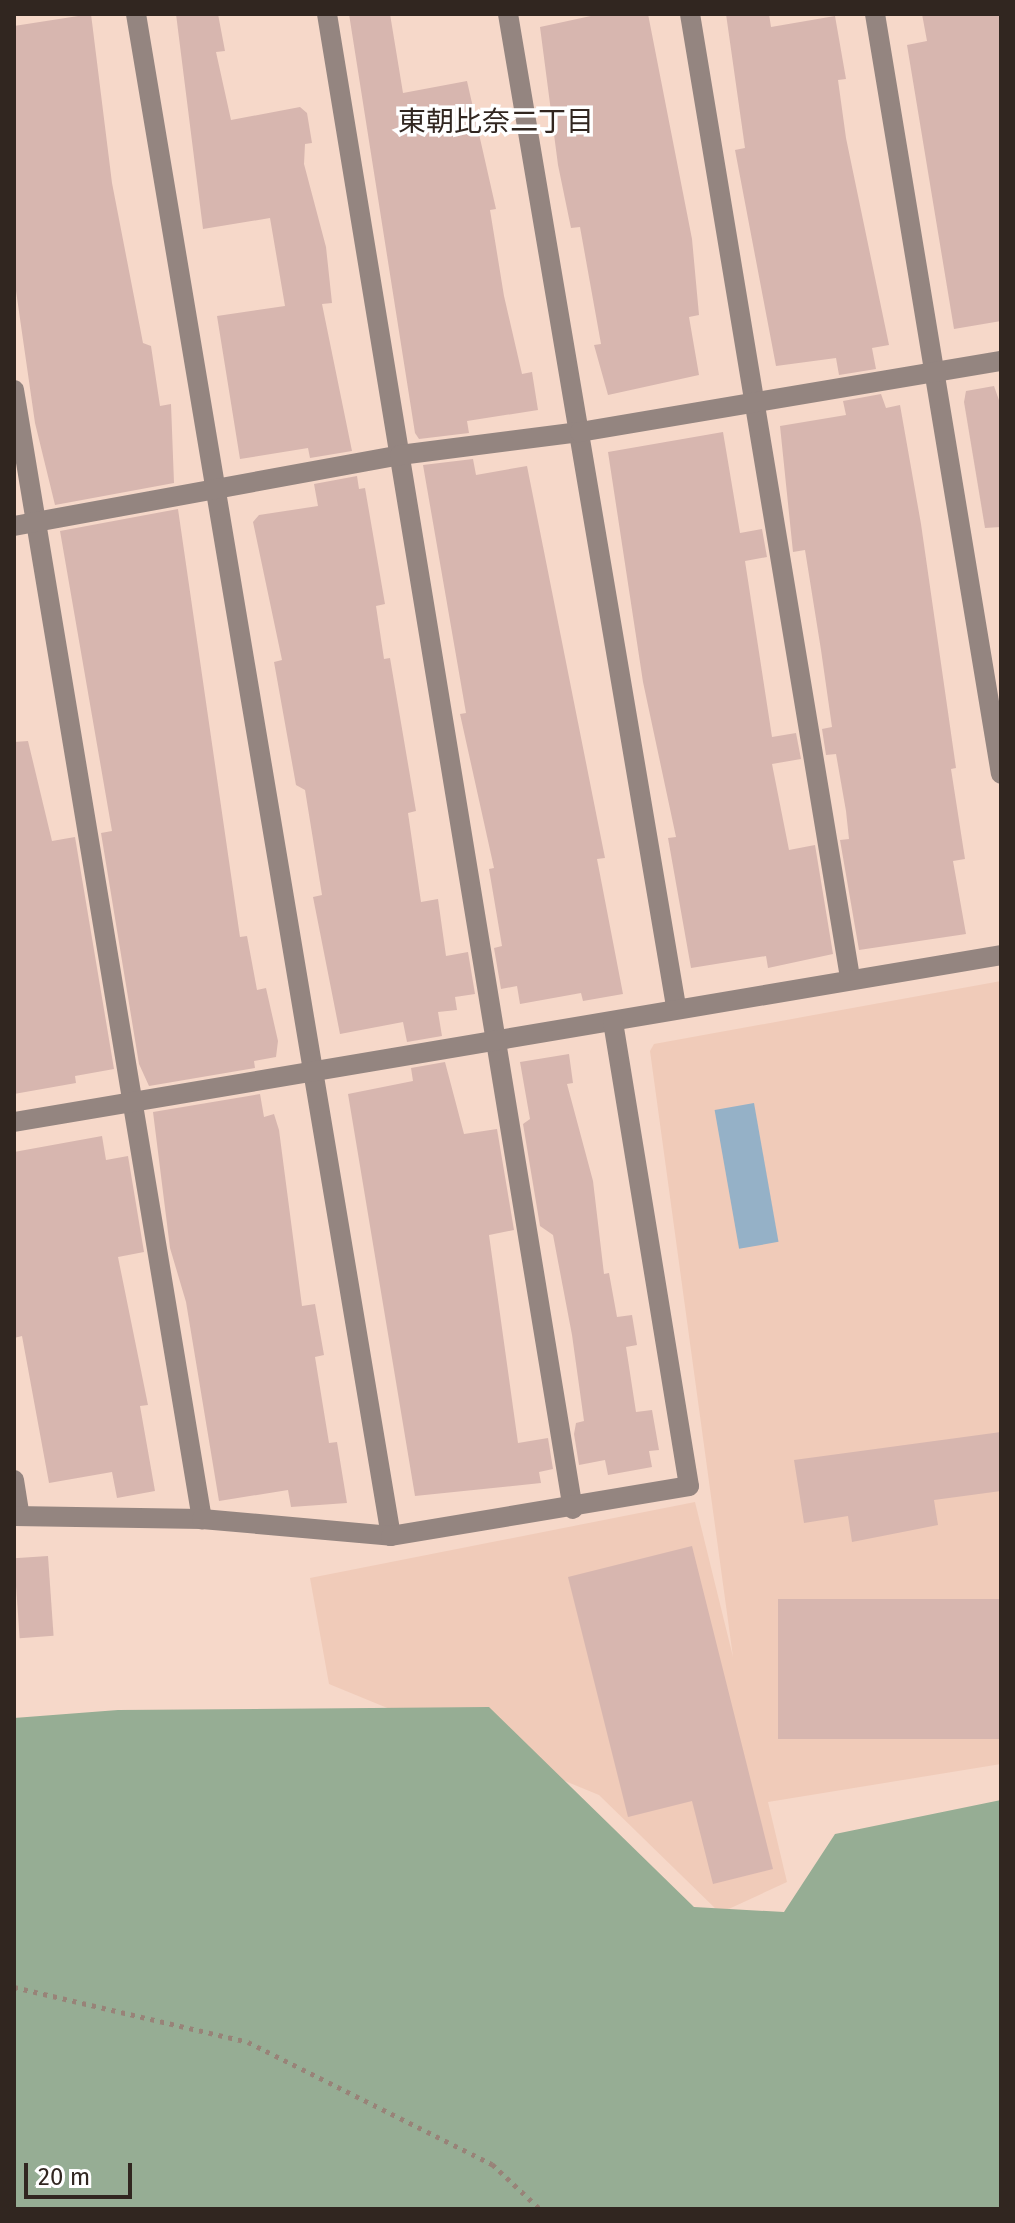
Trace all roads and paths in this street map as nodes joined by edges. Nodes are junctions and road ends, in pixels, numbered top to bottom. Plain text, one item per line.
1 (136, 14) edge
2 (327, 14) edge
3 (508, 14) edge
4 (690, 14) edge
5 (875, 14) edge
6 (1001, 361) edge
7 (933, 372) junction
8 (14, 390) edge
9 (754, 398) junction
10 (580, 432) junction
11 (400, 455) junction
12 (218, 491) junction
13 (36, 522) junction
14 (14, 526) edge
15 (1001, 774) edge
16 (1001, 955) edge
17 (850, 977) junction
18 (676, 1006) junction
19 (613, 1023) junction
20 (497, 1042) junction
21 (312, 1071) junction
22 (133, 1102) junction
23 (14, 1122) edge
24 (14, 1480) edge
25 (573, 1509) junction
26 (17, 1516) edge
27 (202, 1519) junction
28 (391, 1536) junction
29 (14, 1987) edge
30 (540, 2209) edge

1 - 12 street
2 - 11 street
3 - 10 street
4 - 9 street
5 - 7 street
6 - 7 street
7 - 9 street
7 - 15 street
8 - 13 street
9 - 10 street
9 - 17 street
10 - 11 street
10 - 18 street
11 - 12 street
11 - 20 street
12 - 13 street
12 - 21 street
13 - 14 street
13 - 22 street
16 - 17 street
17 - 18 street
18 - 19 street
19 - 20 street
19 - 25 street
20 - 21 street
20 - 25 street
21 - 22 street
21 - 28 street
22 - 23 street
22 - 27 street
24 - 26 street
25 - 28 street
26 - 27 street
27 - 28 street
29 - 30 path

